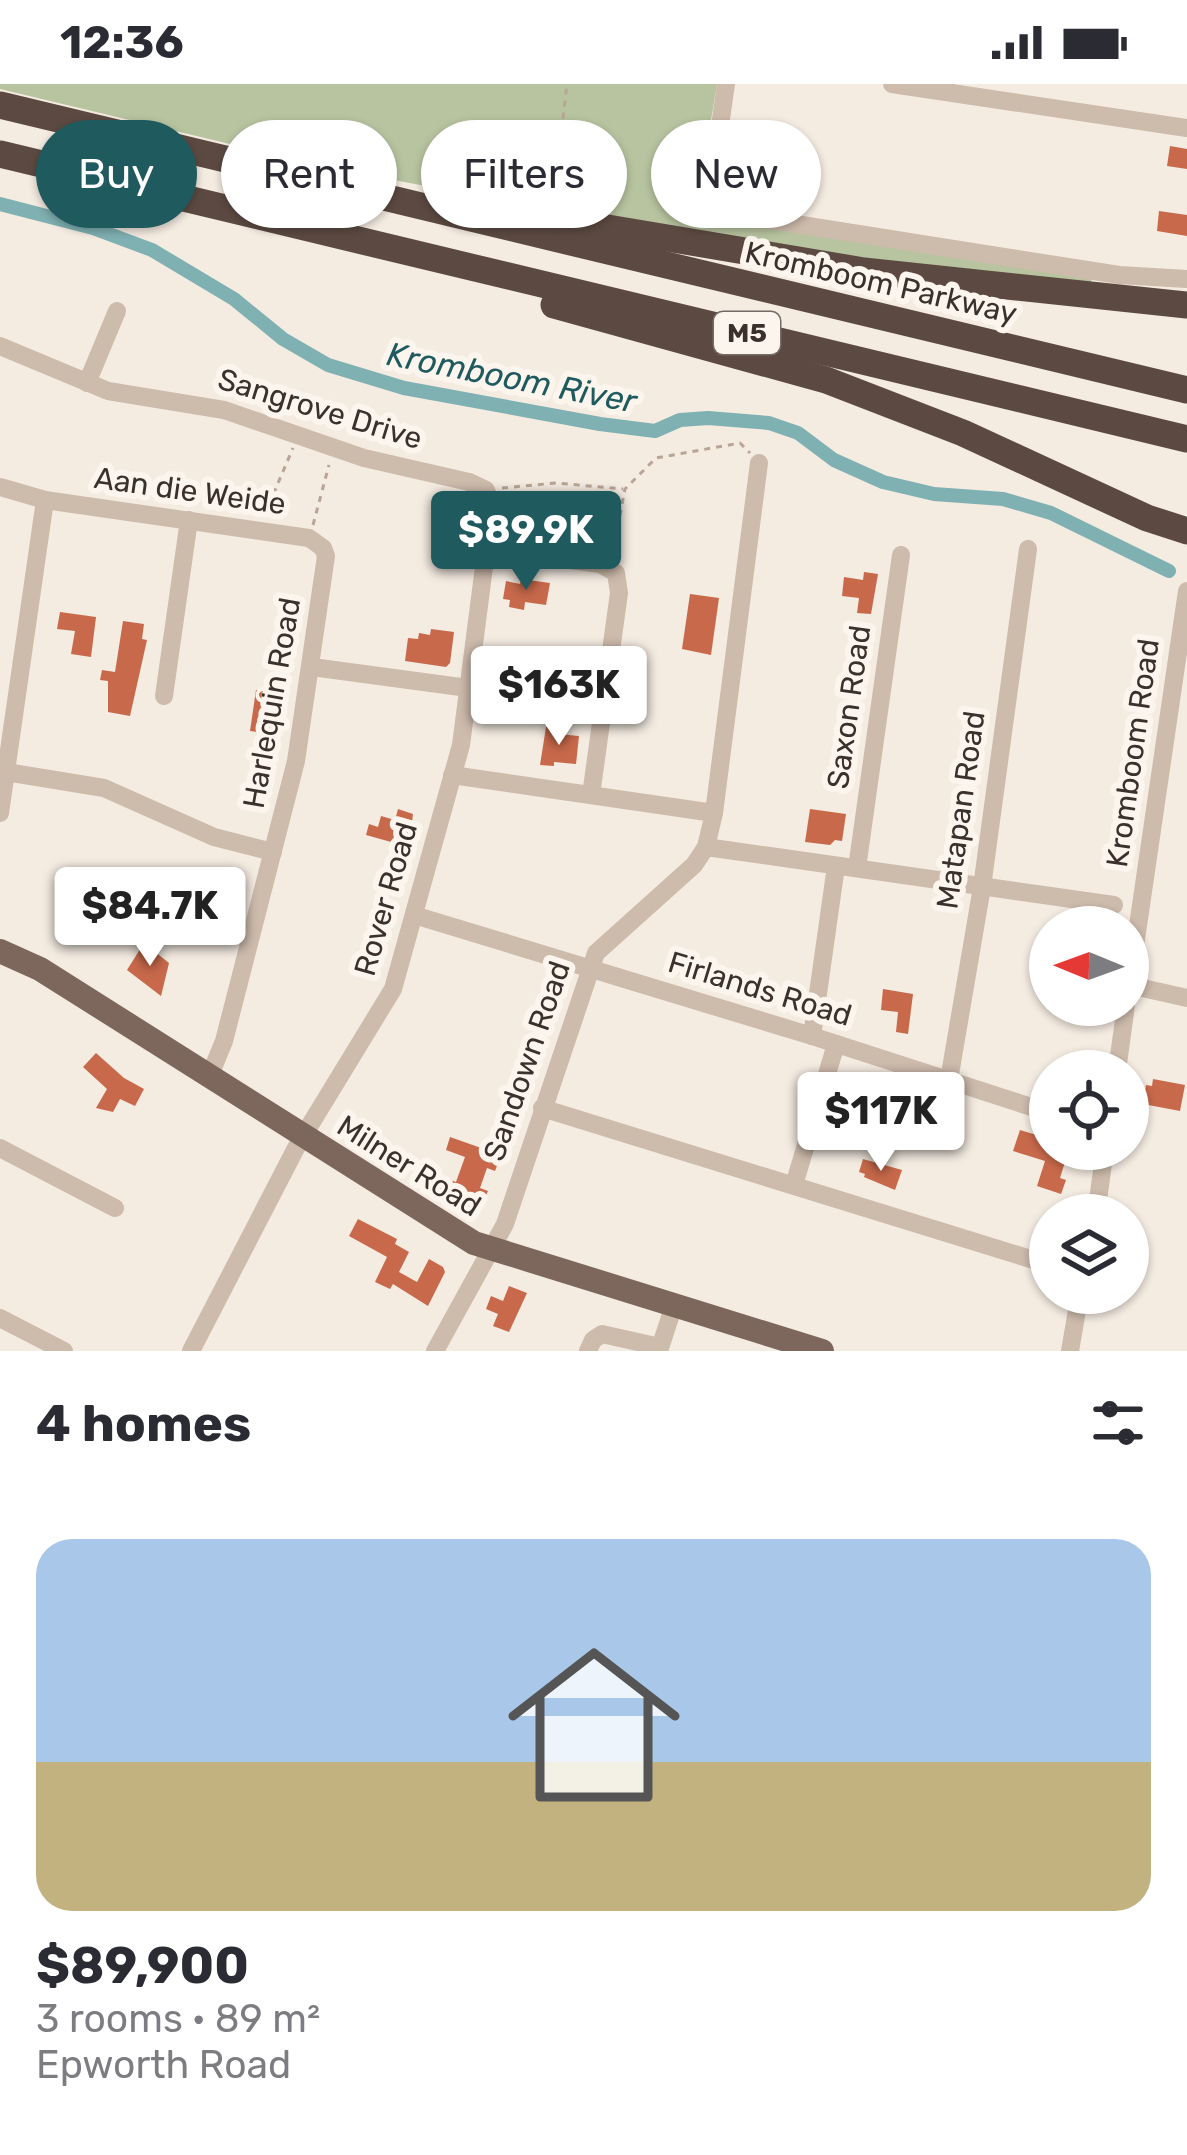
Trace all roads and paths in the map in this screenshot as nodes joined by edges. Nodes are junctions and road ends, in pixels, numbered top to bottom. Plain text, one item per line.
1 (567, 84) edge
2 (726, 84) edge
3 (892, 84) edge
4 (0, 105) edge
5 (563, 120) edge
6 (1187, 128) edge
7 (0, 154) edge
8 (213, 156) junction
9 (421, 195) edge
10 (221, 207) edge
11 (307, 228) edge
12 (310, 228) edge
13 (605, 228) edge
14 (1187, 279) edge
15 (1187, 305) edge
16 (117, 311) dead end
17 (0, 346) edge
18 (86, 382) junction
19 (1187, 390) edge
20 (299, 435) junction
21 (1187, 439) edge
22 (334, 447) junction
23 (760, 463) joint
24 (0, 487) edge
25 (486, 490) junction
26 (625, 490) junction
27 (45, 500) junction
28 (189, 520) junction
29 (258, 530) junction
30 (1187, 531) edge
31 (316, 543) junction
32 (488, 549) junction
33 (1028, 549) dead end
34 (901, 555) dead end
35 (609, 567) junction
36 (1187, 591) edge
37 (312, 667) junction
38 (468, 688) junction
39 (164, 697) dead end
40 (6, 772) junction
41 (452, 775) junction
42 (591, 795) junction
43 (0, 813) edge
44 (714, 813) junction
45 (706, 847) junction
46 (273, 852) junction
47 (836, 866) junction
48 (857, 868) junction
49 (982, 886) junction
50 (1114, 904) dead end
51 (1141, 906) edge
52 (414, 915) junction
53 (0, 950) edge
54 (590, 968) junction
55 (1149, 989) edge
56 (1187, 998) edge
57 (812, 1036) junction
58 (836, 1044) junction
59 (209, 1075) junction
60 (949, 1080) junction
61 (1029, 1106) edge
62 (542, 1108) junction
63 (304, 1135) junction
64 (0, 1148) edge
65 (794, 1185) junction
66 (116, 1208) dead end
67 (489, 1249) junction
68 (1029, 1258) edge
69 (674, 1305) junction
70 (1076, 1314) edge
71 (1087, 1314) edge
72 (0, 1318) edge
73 (783, 1345) edge
74 (660, 1349) edge
75 (64, 1351) edge
76 (191, 1351) edge
77 (435, 1351) edge
78 (588, 1351) edge
79 (822, 1351) edge
80 (1070, 1351) edge
81 (1083, 1351) edge

1 - 5 path
2 - 14 street
3 - 6 street
4 - 8 highway, Kromboom Parkway / M5
7 - 10 highway, M5
8 - 9 highway
8 - 19 highway, Kromboom Parkway / M5
11 - 30 highway
12 - 21 highway, M5
13 - 15 highway
16 - 18 street
17 - 18 street, Sangrove Drive
18 - 20 street, Sangrove Drive
20 - 22 street, Sangrove Drive
20 - 29 path
22 - 25 street, Sangrove Drive
22 - 31 path
23 - 26 path
23 - 44 street, Sandown Road
24 - 27 street
25 - 26 path
25 - 32 street, Rover Road
26 - 35 path
27 - 28 street, Aan die Weide
27 - 40 street
28 - 29 street, Aan die Weide
28 - 39 street
29 - 31 street, Aan die Weide
31 - 37 street, Harlequin Road
32 - 35 street
32 - 38 street, Rover Road
33 - 49 street, Matapan Road
34 - 48 street, Saxon Road
35 - 42 street
36 - 51 street, Kromboom Road
37 - 38 street
37 - 46 street, Harlequin Road
38 - 41 street, Rover Road
40 - 43 street
40 - 46 street
41 - 42 street
41 - 52 street, Rover Road
42 - 44 street
44 - 45 street, Sandown Road
45 - 47 street
45 - 54 street, Sandown Road
46 - 59 street, Harlequin Road
47 - 48 street
47 - 57 street
48 - 49 street
49 - 50 street
49 - 60 street, Matapan Road
52 - 54 street, Firlands Road
52 - 63 street, Rover Road
53 - 59 main road, Milner Road
54 - 57 street, Firlands Road
54 - 62 street, Sandown Road
55 - 56 street
57 - 58 street, Firlands Road
58 - 60 street, Firlands Road
58 - 65 street
59 - 63 main road, Milner Road
60 - 61 street, Firlands Road
62 - 65 street
62 - 67 street, Sandown Road
63 - 67 main road, Milner Road
63 - 76 street, Rover Road
64 - 66 street
65 - 68 street
67 - 69 main road, Milner Road
67 - 77 street, Sandown Road
69 - 73 main road, Milner Road
69 - 74 street
70 - 80 street
71 - 81 street
72 - 75 street
73 - 79 main road, Milner Road
74 - 78 street

